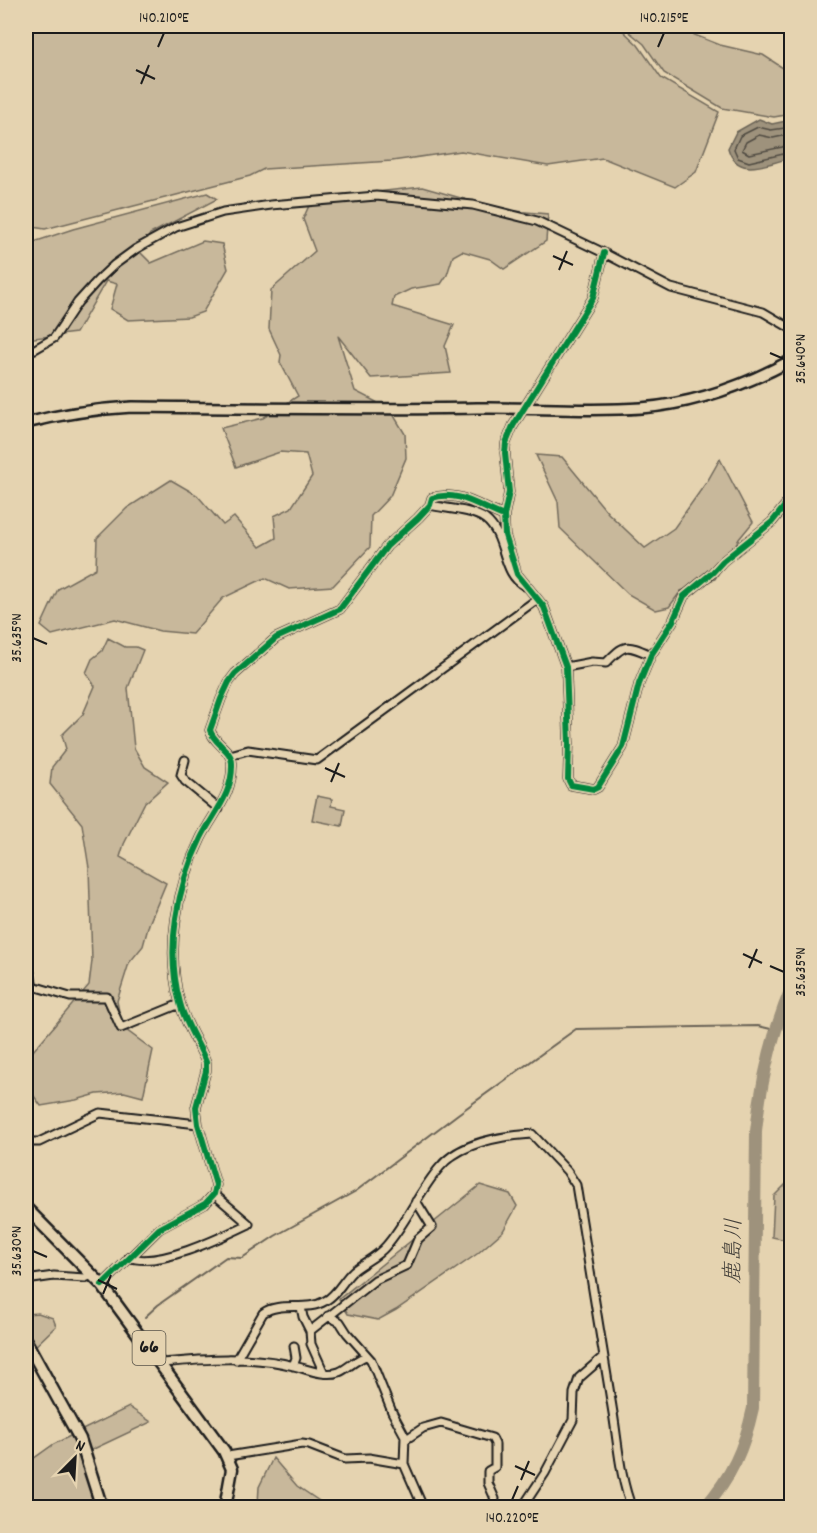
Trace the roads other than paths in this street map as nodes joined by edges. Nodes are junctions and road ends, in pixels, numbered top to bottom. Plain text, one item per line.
1 (604, 253) junction
2 (792, 328) edge
3 (26, 352) edge
4 (792, 360) edge
5 (524, 407) junction
6 (26, 423) edge
7 (792, 496) edge
8 (430, 505) junction
9 (504, 516) junction
10 (527, 588) junction
11 (536, 600) junction
12 (651, 655) junction
13 (566, 667) junction
14 (230, 755) junction
15 (185, 760) dead end
16 (219, 809) junction
17 (26, 965) edge
18 (180, 1004) junction
19 (198, 1124) junction
20 (26, 1142) edge
21 (214, 1194) junction
22 (416, 1201) junction
23 (26, 1208) edge
24 (129, 1257) junction
25 (92, 1275) junction
26 (26, 1280) edge
27 (102, 1285) junction
28 (301, 1307) junction
29 (327, 1316) junction
30 (310, 1331) junction
31 (28, 1346) edge
32 (294, 1346) dead end
33 (366, 1356) junction
34 (603, 1358) junction
35 (236, 1360) junction
36 (161, 1363) junction
37 (293, 1365) junction
38 (324, 1373) junction
39 (405, 1440) junction
40 (228, 1456) junction
41 (404, 1464) junction
42 (419, 1506) edge
43 (102, 1508) edge
44 (225, 1508) edge
45 (431, 1508) edge
46 (490, 1508) edge
47 (522, 1508) edge
48 (632, 1508) edge

1 - 2 street
1 - 3 street
1 - 5 street
4 - 5 street
5 - 6 street
5 - 9 street
7 - 12 street
8 - 9 street
8 - 10 street
8 - 14 street
9 - 10 street
10 - 11 street
11 - 13 street
11 - 14 street
12 - 13 street
12 - 13 street
14 - 16 street
15 - 16 street
16 - 18 street
17 - 18 street
18 - 19 street
19 - 20 street
19 - 21 street
21 - 24 street
21 - 24 street
22 - 28 street
22 - 29 street
22 - 34 street
23 - 25 main road, 66
24 - 27 street
25 - 26 street
25 - 27 main road, 66
27 - 36 main road, 66
28 - 30 street
28 - 35 street
29 - 30 street
29 - 33 street
30 - 38 street
31 - 43 main road
32 - 37 street
33 - 38 street
33 - 39 street
34 - 47 street
34 - 48 street
35 - 36 street
35 - 37 street
36 - 40 main road, 66
37 - 38 street
39 - 41 street
39 - 46 street
40 - 41 street
40 - 44 main road
41 - 42 street
42 - 45 street

